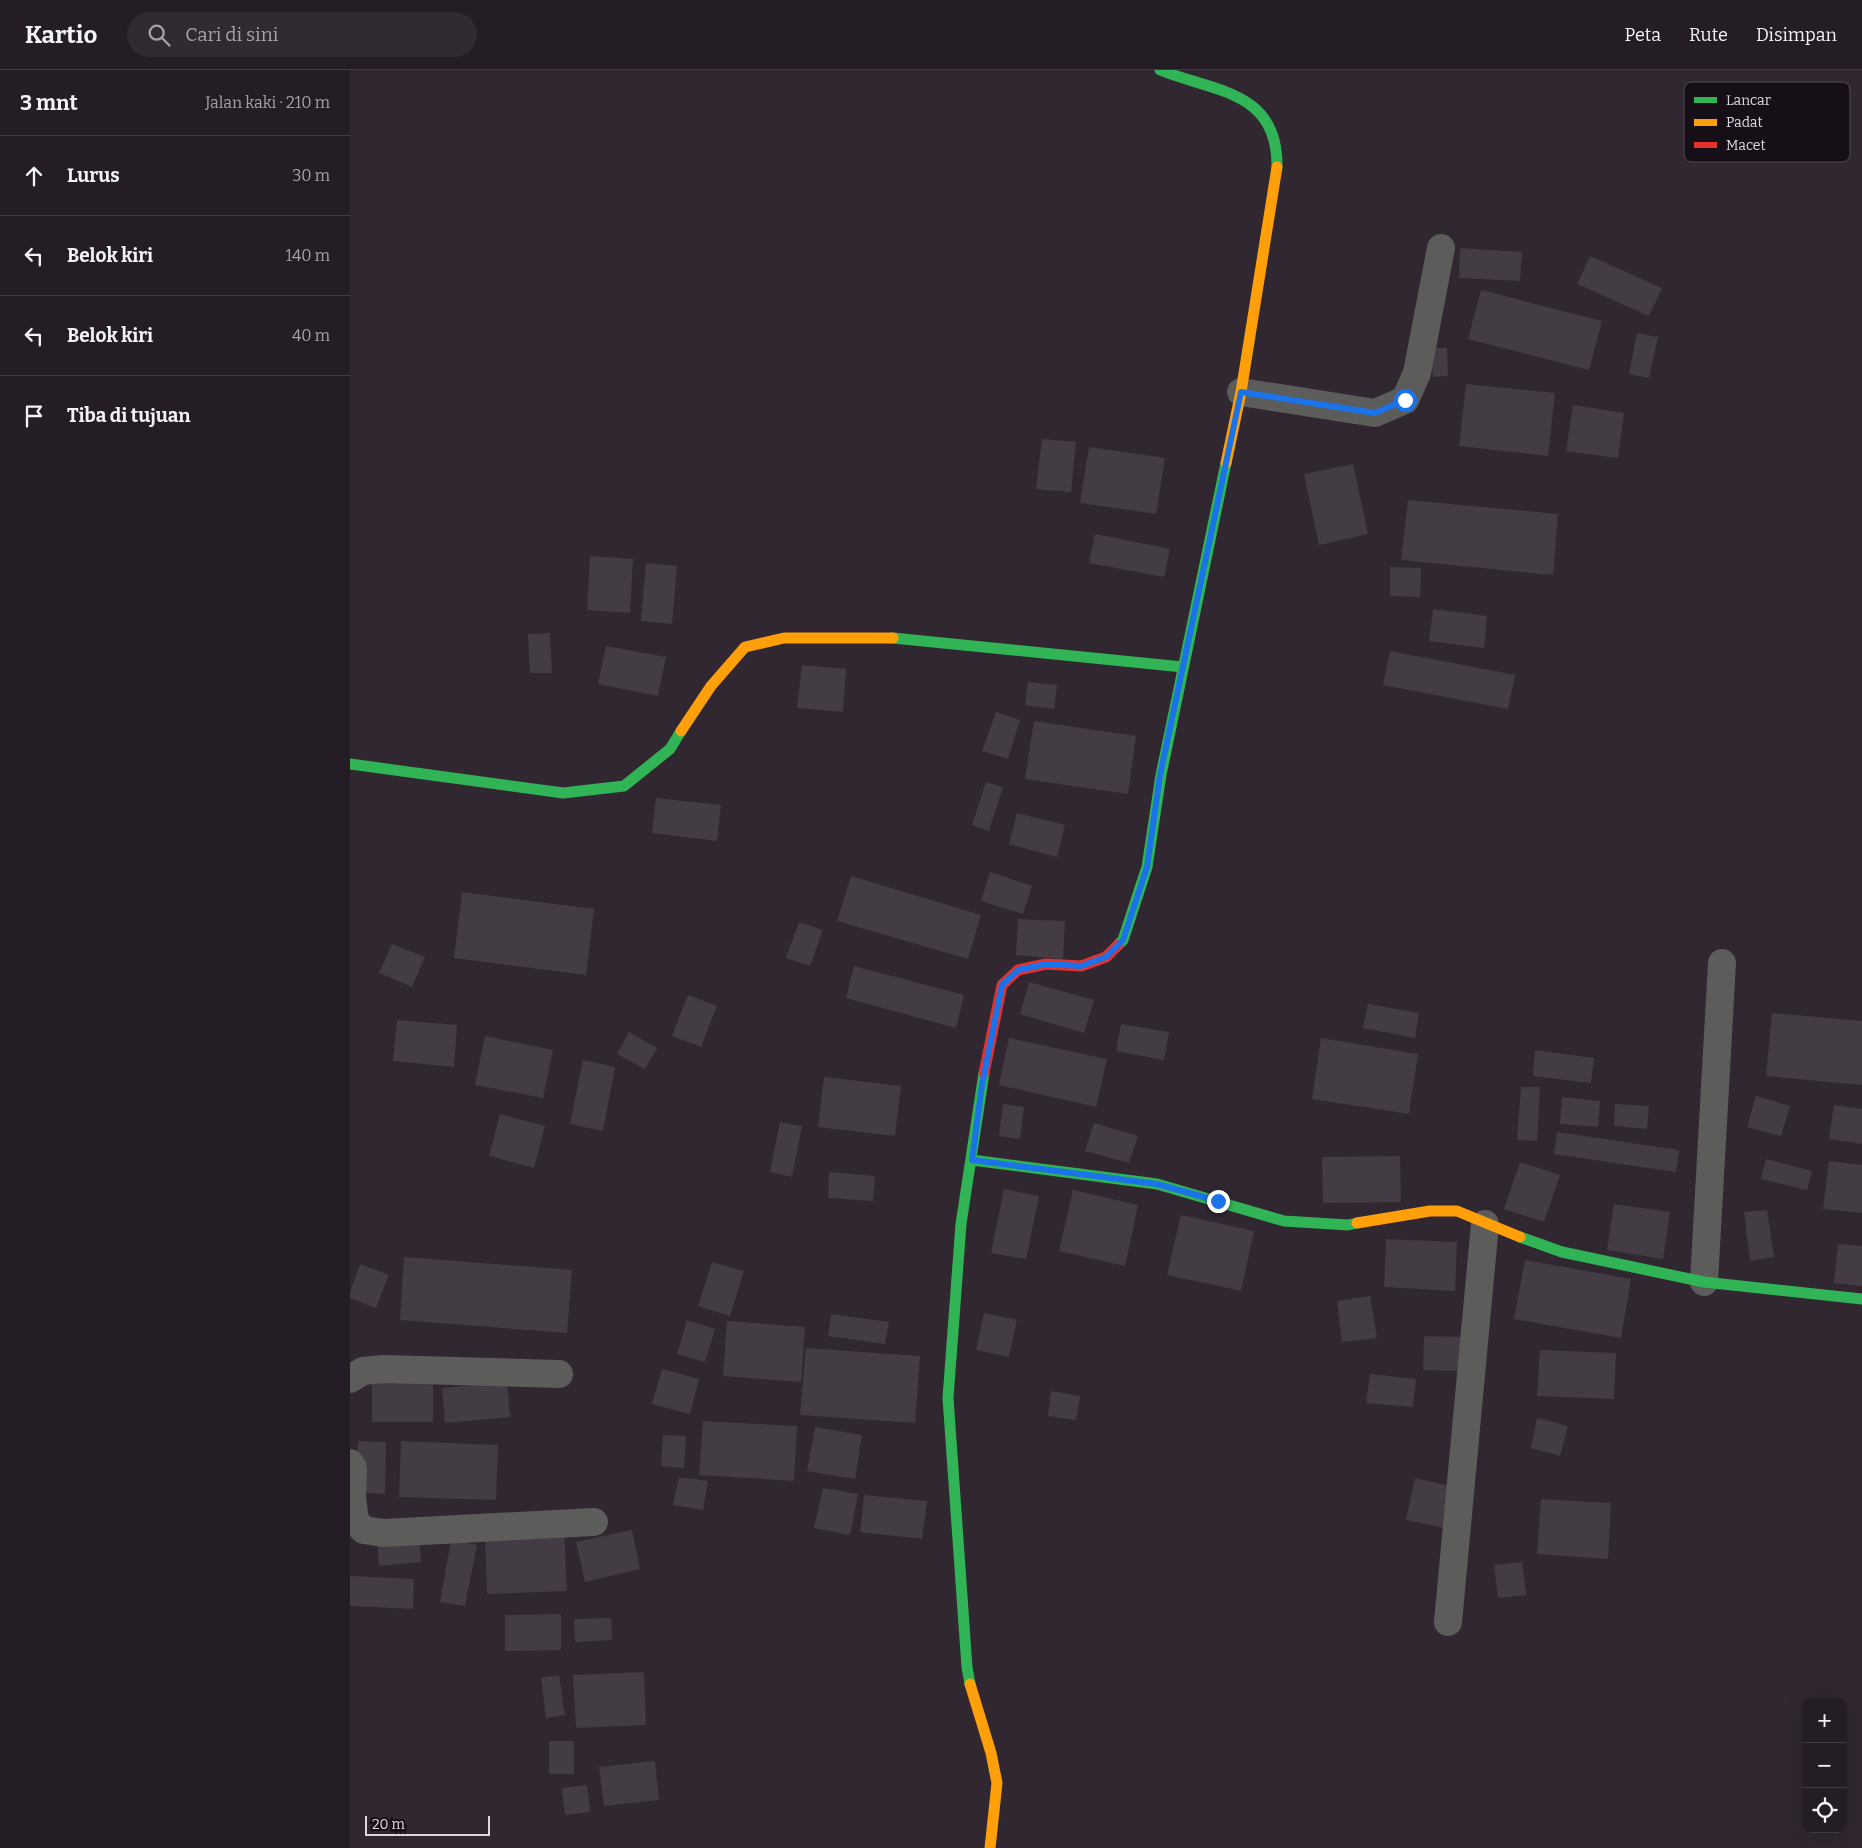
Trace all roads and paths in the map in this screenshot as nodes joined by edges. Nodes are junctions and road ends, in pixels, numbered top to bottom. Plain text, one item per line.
1 (1160, 70) edge
2 (1442, 248) dead end
3 (1241, 392) junction
4 (1183, 667) junction
5 (350, 764) edge
6 (1722, 963) dead end
7 (972, 1160) junction
8 (1485, 1224) junction
9 (1704, 1282) junction
10 (1862, 1299) edge
11 (559, 1374) dead end
12 (350, 1379) edge
13 (350, 1463) edge
14 (594, 1522) dead end
15 (1448, 1622) dead end
16 (990, 1848) edge

1 - 3 street
2 - 3 street
3 - 4 street
4 - 5 street
4 - 7 street
6 - 9 street
7 - 8 street
7 - 16 street
8 - 9 street
8 - 15 street
9 - 10 street
11 - 12 street
13 - 14 street

